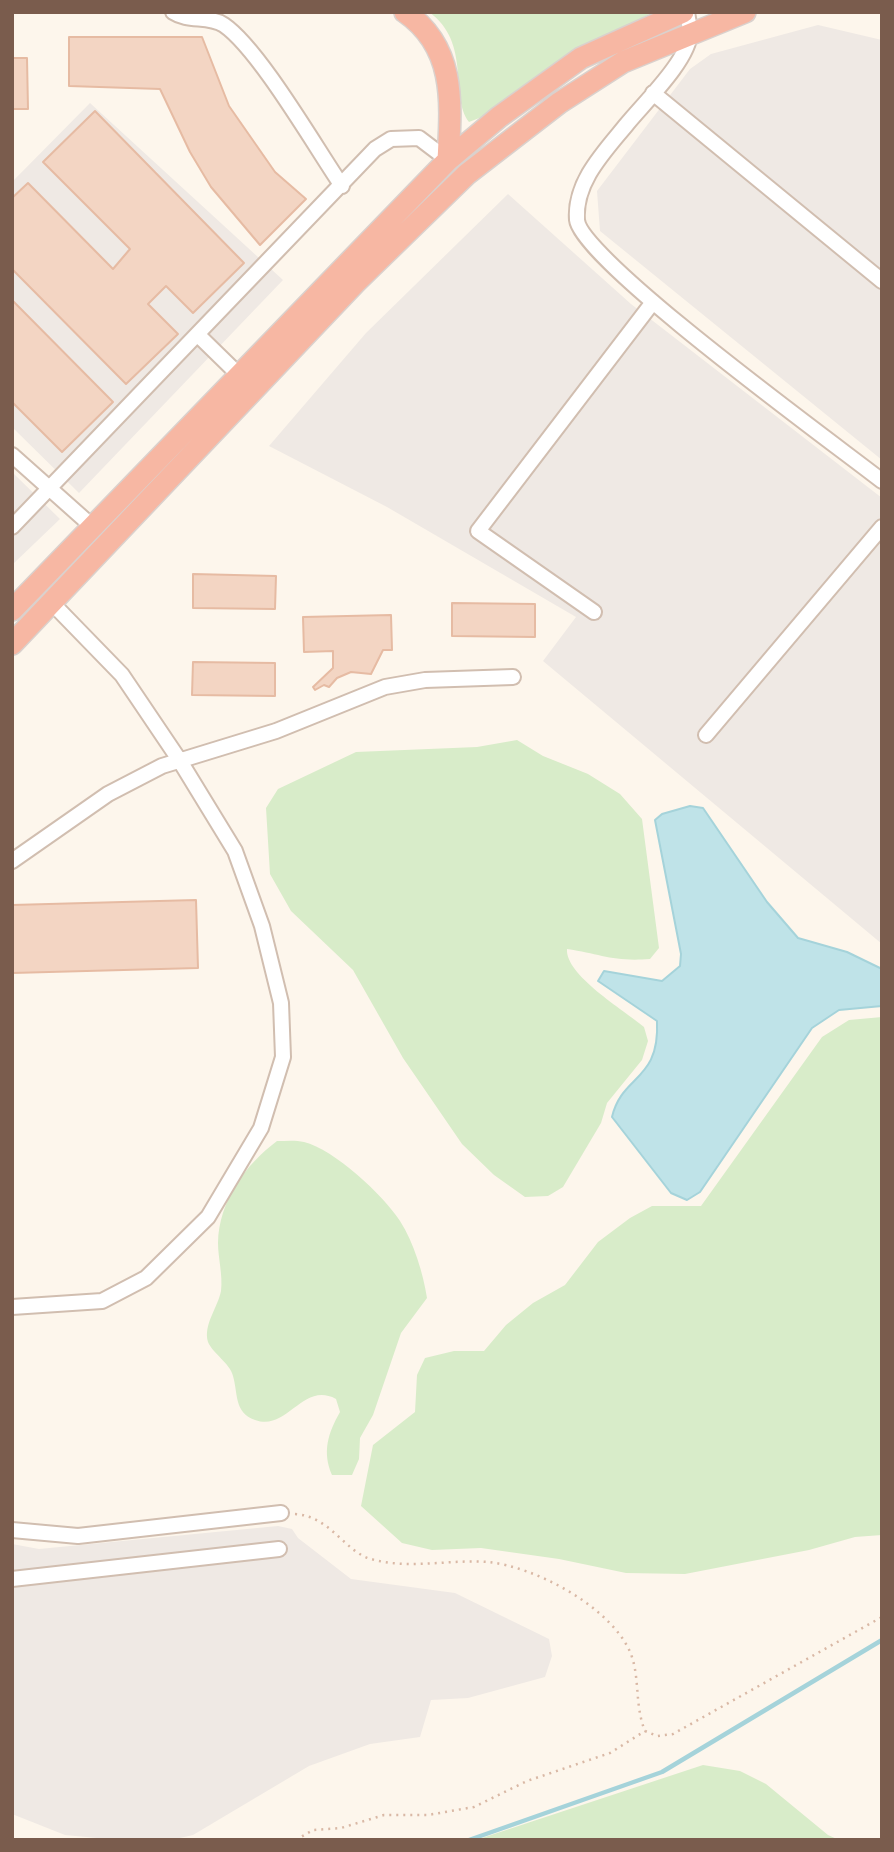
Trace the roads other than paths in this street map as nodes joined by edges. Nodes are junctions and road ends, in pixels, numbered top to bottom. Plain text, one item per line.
1 (173, 12) edge
2 (405, 12) edge
3 (685, 12) edge
4 (745, 12) edge
5 (690, 35) junction
6 (653, 93) junction
7 (448, 160) junction
8 (342, 186) junction
9 (882, 281) edge
10 (653, 302) junction
11 (198, 335) junction
12 (240, 376) junction
13 (12, 455) edge
14 (882, 481) edge
15 (49, 489) junction
16 (12, 527) edge
17 (882, 527) edge
18 (93, 528) junction
19 (53, 604) junction
20 (12, 610) edge
21 (594, 612) dead end
22 (12, 644) edge
23 (513, 677) dead end
24 (706, 735) dead end
25 (180, 761) junction
26 (12, 861) edge
27 (12, 1307) edge
28 (281, 1513) road end
29 (12, 1530) edge
30 (279, 1549) dead end
31 (12, 1579) edge

1 - 8 street
2 - 7 highway
3 - 5 street
3 - 7 highway
4 - 5 highway
5 - 6 street
5 - 19 highway
6 - 9 street
6 - 10 street
7 - 8 street
7 - 12 highway
8 - 11 street
10 - 14 street
10 - 21 street
11 - 12 street
11 - 15 street
12 - 18 highway
13 - 15 street
15 - 16 street
15 - 18 street
17 - 24 street
18 - 20 highway
19 - 22 highway
19 - 25 street
23 - 25 street
25 - 26 street
25 - 27 street
28 - 29 street
30 - 31 street

